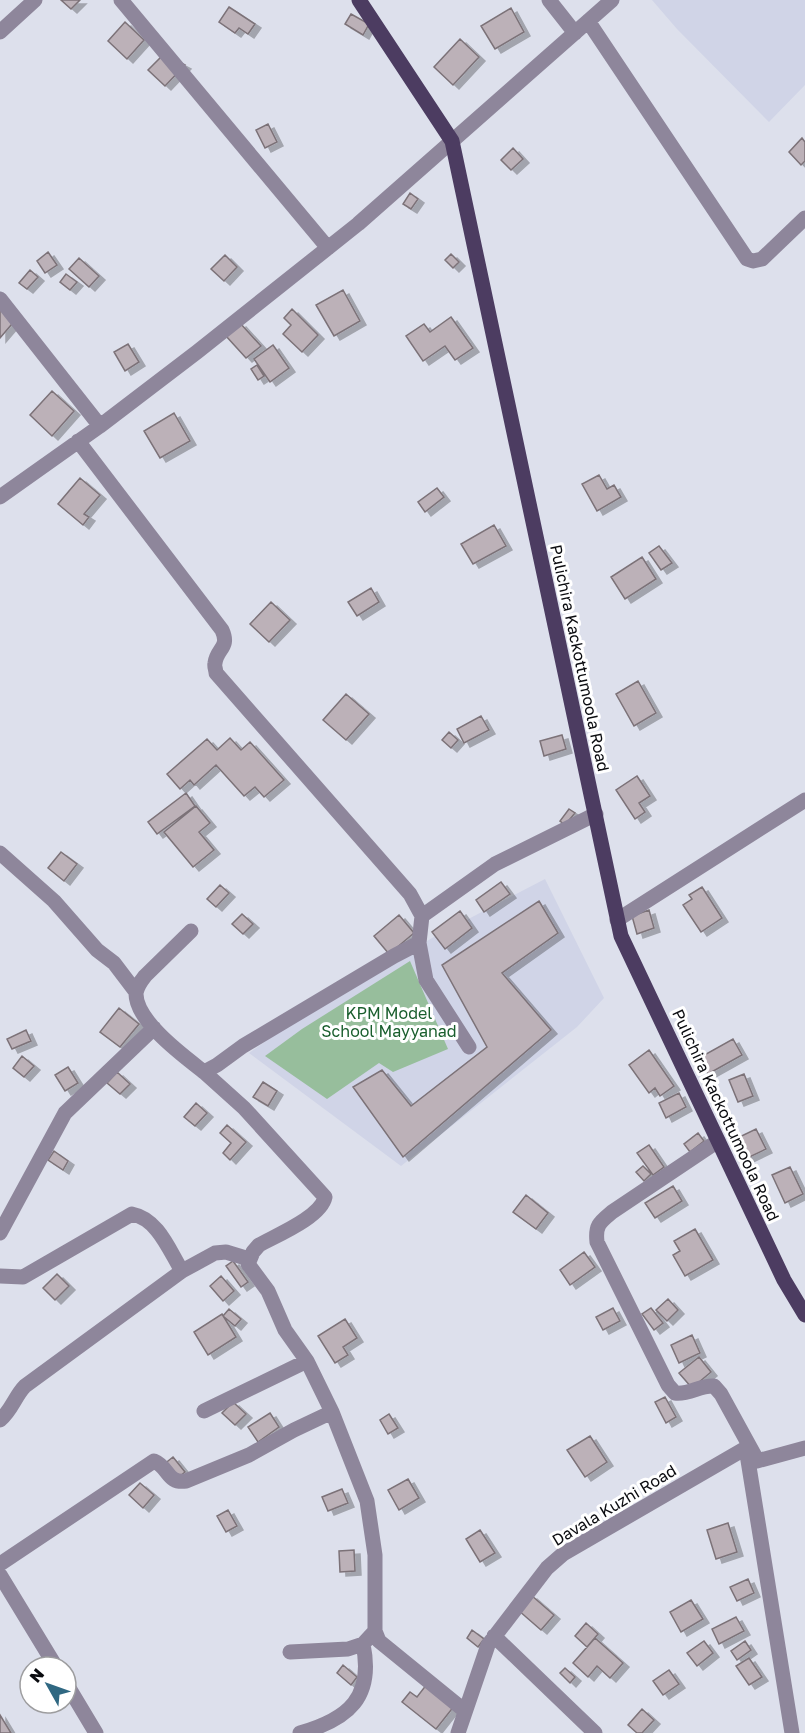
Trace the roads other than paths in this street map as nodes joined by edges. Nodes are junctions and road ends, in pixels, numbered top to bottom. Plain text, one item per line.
1 (35, 0) edge
2 (121, 0) edge
3 (359, 0) edge
4 (549, 0) edge
5 (612, 0) edge
6 (588, 21) junction
7 (0, 32) edge
8 (574, 33) junction
9 (452, 141) junction
10 (805, 218) edge
11 (328, 248) junction
12 (0, 299) edge
13 (100, 426) junction
14 (78, 441) junction
15 (0, 497) edge
16 (805, 800) edge
17 (596, 814) junction
18 (1, 854) edge
19 (422, 916) junction
20 (617, 920) junction
21 (191, 931) dead end
22 (419, 943) junction
23 (136, 992) junction
24 (154, 1028) junction
25 (469, 1047) dead end
26 (204, 1072) junction
27 (718, 1141) junction
28 (0, 1233) edge
29 (249, 1258) junction
30 (182, 1271) junction
31 (0, 1276) edge
32 (805, 1316) edge
33 (307, 1361) junction
34 (204, 1411) dead end
35 (332, 1412) junction
36 (0, 1419) edge
37 (746, 1448) junction
38 (805, 1448) edge
39 (757, 1461) junction
40 (0, 1564) edge
41 (2, 1583) edge
42 (375, 1631) junction
43 (494, 1636) junction
44 (363, 1644) junction
45 (290, 1652) dead end
46 (48, 1655) edge
47 (78, 1703) edge
48 (465, 1712) junction
49 (96, 1733) edge
50 (300, 1733) edge
51 (458, 1733) edge
52 (595, 1733) edge
53 (792, 1733) edge

1 - 7 street
2 - 11 street
3 - 9 main road, Pulichira Kackottumoola Road
4 - 8 street
5 - 6 street
6 - 8 street
6 - 10 street
8 - 9 street
9 - 11 street
9 - 17 main road, Pulichira Kackottumoola Road
11 - 13 street
12 - 13 street
13 - 14 street
14 - 15 street
14 - 19 street
16 - 20 street
17 - 19 street
17 - 20 main road, Pulichira Kackottumoola Road
18 - 23 street
19 - 22 street
20 - 27 main road, Pulichira Kackottumoola Road
21 - 23 street
22 - 25 street
22 - 26 street
23 - 24 street
24 - 26 street
24 - 28 street
26 - 29 street
27 - 32 main road, Pulichira Kackottumoola Road
27 - 39 street
29 - 30 street
29 - 33 street
30 - 31 street
30 - 36 street
33 - 34 street
33 - 35 street
35 - 40 street
35 - 42 street
37 - 39 street
37 - 43 street, Davala Kuzhi Road
37 - 53 street
38 - 39 street
41 - 46 street
42 - 44 street
42 - 48 street
43 - 48 street, Davala Kuzhi Road
43 - 52 street
44 - 45 street
44 - 50 street
47 - 49 street
48 - 51 street, Davala Kuzhi Road

